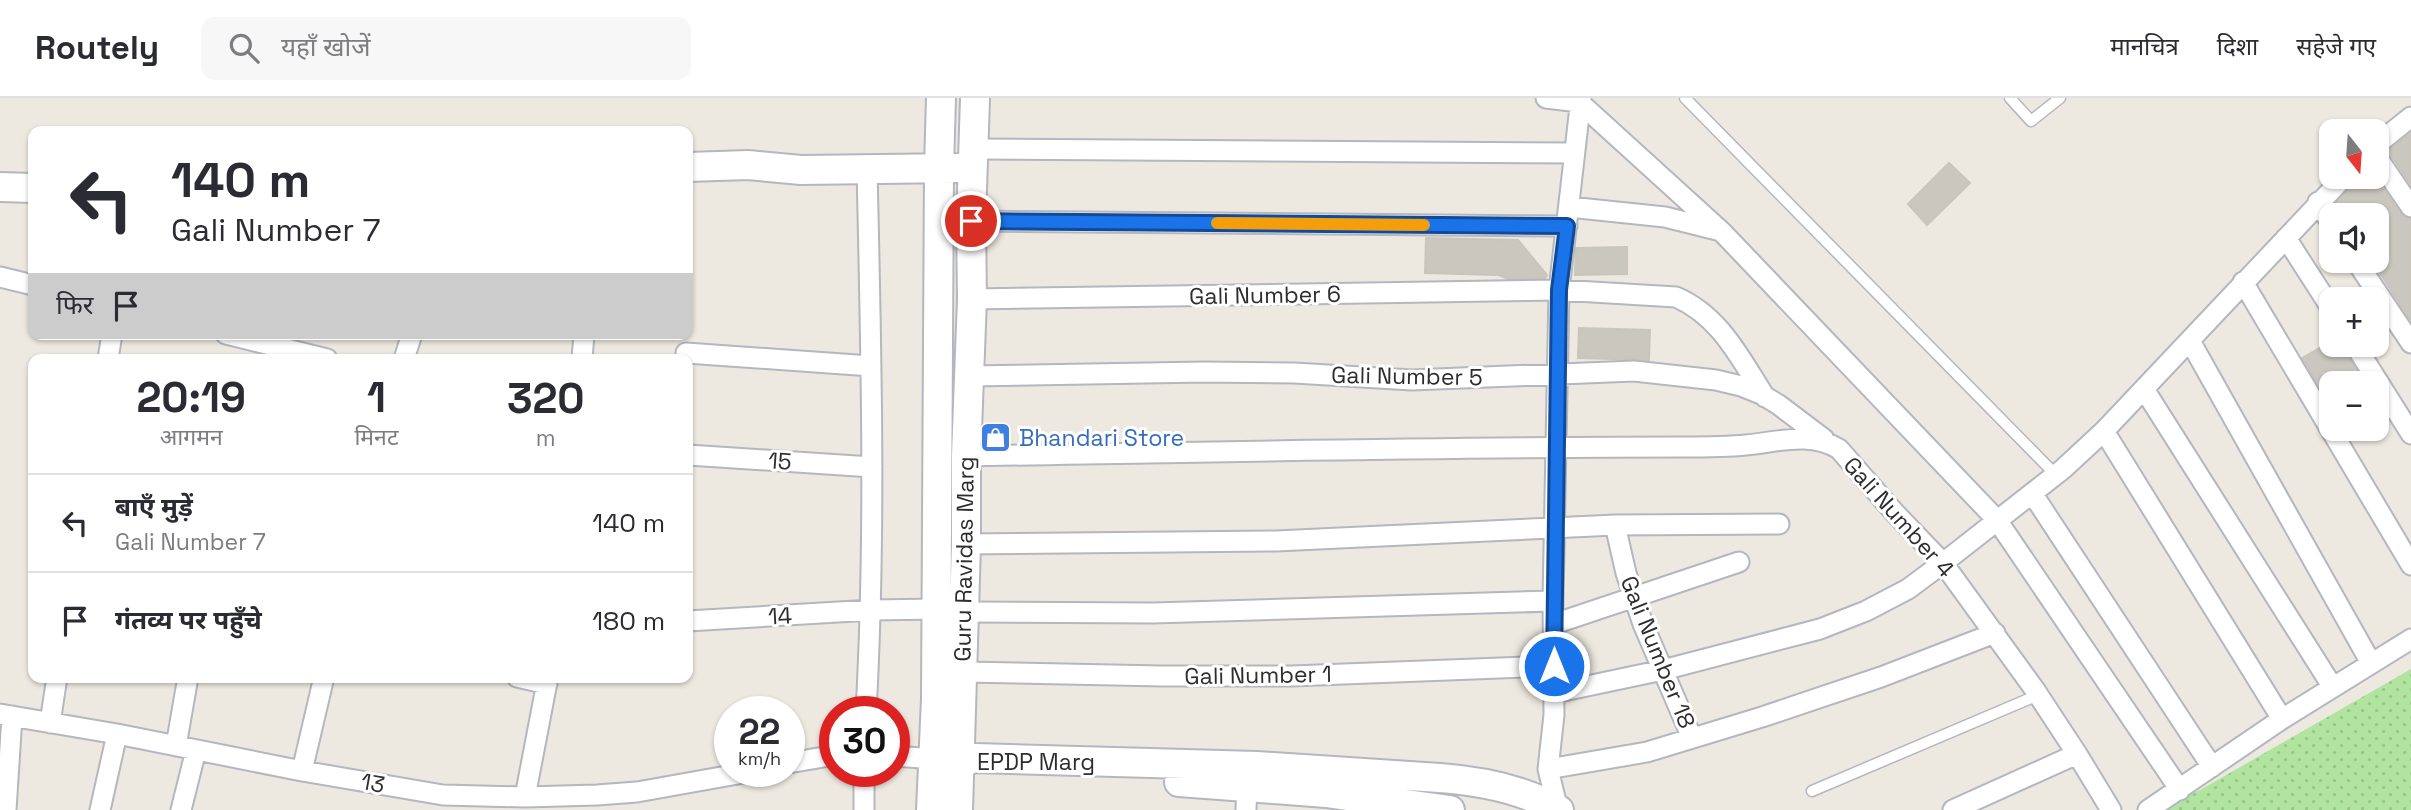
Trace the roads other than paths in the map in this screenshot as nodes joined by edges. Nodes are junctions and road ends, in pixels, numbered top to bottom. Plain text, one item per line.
1 (942, 98) edge
2 (975, 98) edge
3 (1546, 98) edge
4 (1685, 98) edge
5 (2010, 98) edge
6 (2060, 98) edge
7 (1580, 100) edge
8 (2411, 117) edge
9 (2389, 135) edge
10 (1574, 153) junction
11 (974, 159) junction
12 (693, 167) edge
13 (867, 168) junction
14 (939, 168) junction
15 (800, 170) junction
16 (2389, 175) edge
17 (693, 183) edge
18 (0, 187) edge
19 (28, 188) edge
20 (2332, 189) edge
21 (2318, 202) joint
22 (28, 205) edge
23 (0, 206) edge
24 (2411, 207) edge
25 (1568, 217) junction
26 (971, 221) junction
27 (1722, 232) junction
28 (2286, 238) junction
29 (2364, 273) edge
30 (0, 277) edge
31 (2243, 282) junction
32 (28, 284) edge
33 (2319, 289) edge
34 (1559, 290) junction
35 (972, 299) junction
36 (2190, 341) junction
37 (2411, 343) edge
38 (237, 344) edge
39 (687, 353) dead end
40 (297, 354) edge
41 (2363, 357) edge
42 (871, 366) junction
43 (968, 376) junction
44 (1556, 376) junction
45 (2144, 389) junction
46 (1765, 397) junction
47 (2104, 430) junction
48 (2411, 434) edge
49 (1827, 442) junction
50 (1564, 447) junction
51 (693, 455) edge
52 (966, 456) junction
53 (872, 467) junction
54 (2056, 475) junction
55 (2032, 493) junction
56 (1997, 520) junction
57 (1779, 524) dead end
58 (1615, 525) junction
59 (1555, 527) junction
60 (967, 544) junction
61 (1739, 562) dead end
62 (1942, 563) junction
63 (2411, 565) edge
64 (1634, 598) junction
65 (1553, 601) junction
66 (872, 610) junction
67 (950, 611) junction
68 (693, 621) edge
69 (1554, 624) junction
70 (1995, 633) junction
71 (2411, 640) edge
72 (2371, 663) junction
73 (1554, 666) junction
74 (1664, 670) junction
75 (963, 671) junction
76 (56, 683) edge
77 (187, 683) edge
78 (323, 683) edge
79 (547, 683) edge
80 (2332, 686) junction
81 (1554, 693) junction
82 (2038, 695) junction
83 (867, 696) edge
84 (6, 715) edge
85 (2282, 719) junction
86 (50, 723) junction
87 (117, 734) junction
88 (1692, 738) junction
89 (176, 746) junction
90 (196, 750) junction
91 (2077, 754) junction
92 (910, 758) edge
93 (947, 761) junction
94 (2212, 768) junction
95 (1548, 769) junction
96 (302, 771) junction
97 (714, 778) edge
98 (864, 787) edge
99 (1247, 788) edge
100 (2180, 790) junction
101 (1812, 791) dead end
102 (525, 797) junction
103 (6, 810) edge
104 (100, 810) edge
105 (181, 810) edge
106 (864, 810) edge
107 (931, 810) edge
108 (958, 810) edge
109 (1450, 810) edge
110 (1559, 810) edge
111 (1953, 810) edge
112 (2111, 810) edge
113 (2148, 810) edge

1 - 14 main road, Guru Ravidas Marg
2 - 11 main road, Guru Ravidas Marg
3 - 7 street
4 - 54 lane
5 - 6 lane
7 - 10 street
7 - 27 street
8 - 9 street
10 - 11 street
10 - 25 street
11 - 14 main road
11 - 26 main road, Guru Ravidas Marg
12 - 15 main road
13 - 14 main road
13 - 15 main road
13 - 42 street
14 - 67 main road, Guru Ravidas Marg
15 - 17 main road
16 - 24 street
18 - 19 main road
20 - 21 street
21 - 28 street
22 - 23 main road
25 - 26 street
25 - 27 street
25 - 34 street
26 - 35 main road, Guru Ravidas Marg
27 - 56 street
28 - 31 street
28 - 33 street
29 - 37 street
30 - 32 street
31 - 36 street
31 - 63 street
34 - 35 street, Gali Number 6
34 - 44 street
34 - 46 street, Gali Number 6
35 - 43 main road, Guru Ravidas Marg
36 - 45 street
36 - 72 street
38 - 40 street
39 - 42 street
41 - 48 street
42 - 53 street
43 - 44 street, Gali Number 5
43 - 52 main road, Guru Ravidas Marg
44 - 46 street, Gali Number 5
44 - 50 street
45 - 47 street
45 - 80 street
46 - 49 street, Gali Number 5
47 - 54 street
47 - 85 street
49 - 50 street, Gali Number 4
49 - 62 street, Gali Number 4
50 - 52 street, Gali Number 4
50 - 59 street
51 - 53 street, 15
52 - 60 main road, Guru Ravidas Marg
53 - 66 street
54 - 55 street
55 - 56 street
55 - 94 street
56 - 62 street
56 - 100 street
57 - 58 street
58 - 59 street
58 - 64 street, Gali Number 18
59 - 60 street
59 - 65 street
60 - 67 main road, Guru Ravidas Marg
61 - 64 street
62 - 70 street, Gali Number 4
62 - 74 street
64 - 69 street
64 - 74 street, Gali Number 18
65 - 67 street, 14
65 - 69 street
66 - 67 street, 14
66 - 68 street, 14
66 - 83 street
67 - 75 main road, Guru Ravidas Marg
67 - 93 main road, Guru Ravidas Marg
69 - 73 street
70 - 82 street, Gali Number 4
70 - 88 street
71 - 72 street
72 - 80 street
73 - 75 street, Gali Number 1
73 - 81 street
74 - 81 street
74 - 88 street, Gali Number 18
75 - 93 main road, Guru Ravidas Marg
76 - 86 street
77 - 89 street
78 - 96 street
79 - 102 street
80 - 85 street
81 - 95 street
82 - 91 street, Gali Number 4
82 - 101 lane
84 - 86 street, 13
84 - 103 street
85 - 94 street
86 - 87 street, 13
87 - 89 street, 13
87 - 104 street
88 - 95 street
89 - 90 street, 13
90 - 96 street, 13
90 - 105 street
91 - 111 street
91 - 112 street, Gali Number 4
92 - 93 street
93 - 99 main road, EPDP Marg
93 - 107 main road, Guru Ravidas Marg
93 - 108 main road, Guru Ravidas Marg
94 - 100 street
95 - 110 street
96 - 102 street, 13
97 - 102 street, 13
98 - 106 street
99 - 109 main road, EPDP Marg
99 - 110 main road, EPDP Marg
100 - 113 street

